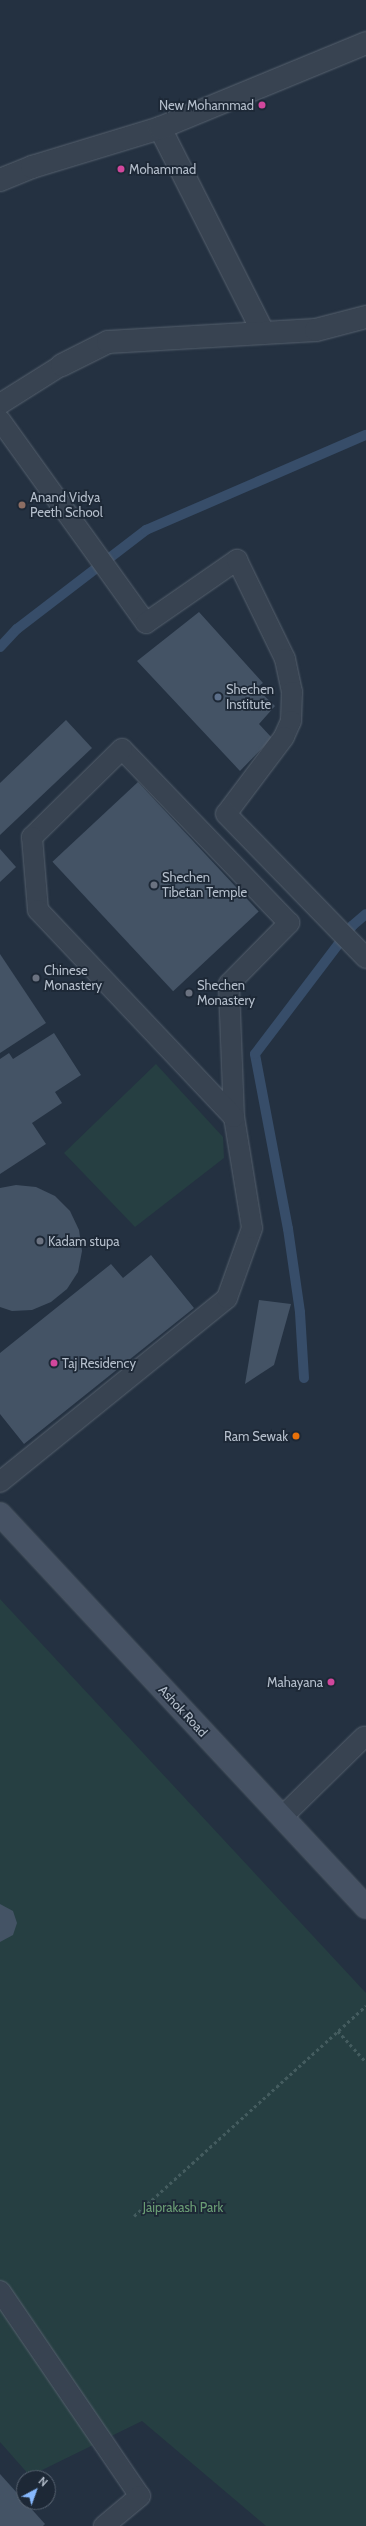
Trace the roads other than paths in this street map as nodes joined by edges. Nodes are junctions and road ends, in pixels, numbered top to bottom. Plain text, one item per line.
1 (366, 43) edge
2 (160, 128) junction
3 (0, 180) edge
4 (366, 317) edge
5 (263, 332) junction
6 (62, 364) joint
7 (0, 404) edge
8 (0, 420) edge
9 (364, 956) edge
10 (234, 1117) junction
11 (0, 1482) edge
12 (0, 1514) edge
13 (364, 1737) dead end
14 (282, 1817) junction
15 (366, 1907) edge
16 (0, 2291) edge
17 (104, 2526) edge

1 - 2 street
2 - 3 street
2 - 5 street
4 - 5 street
5 - 6 street
6 - 7 lane
8 - 9 lane
10 - 10 lane
10 - 11 lane
12 - 14 street, Ashok Road
13 - 14 lane
14 - 15 street, Ashok Road
16 - 17 lane

